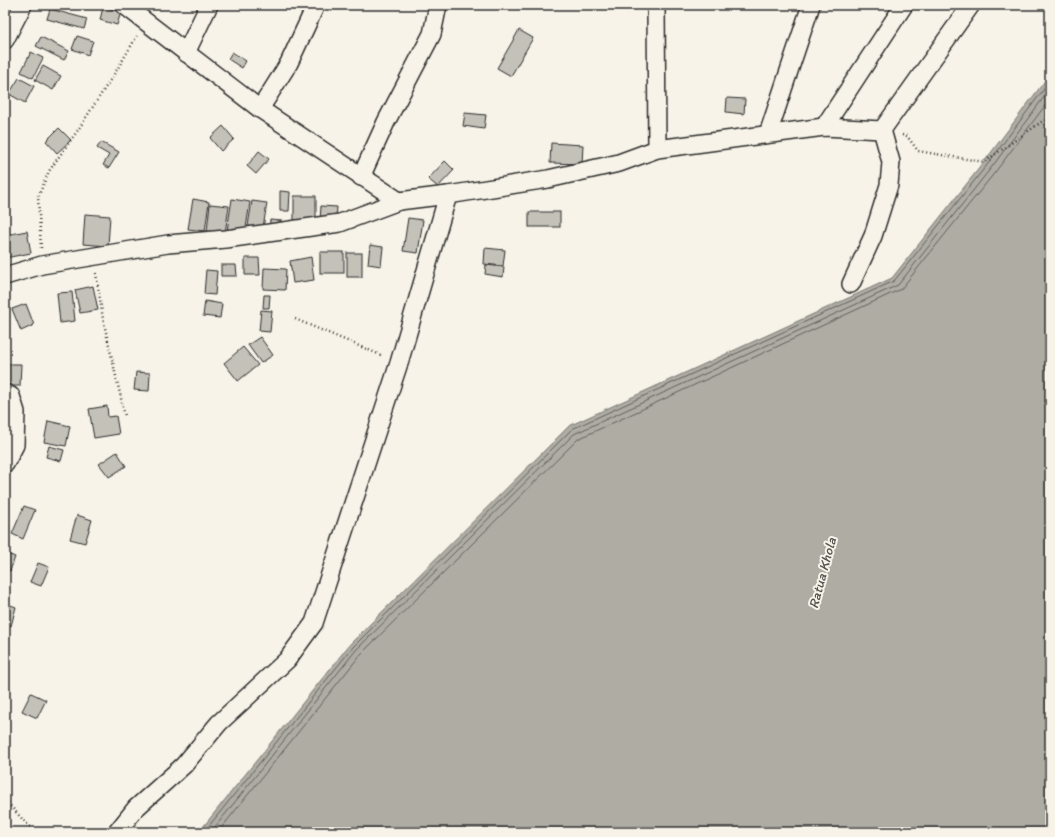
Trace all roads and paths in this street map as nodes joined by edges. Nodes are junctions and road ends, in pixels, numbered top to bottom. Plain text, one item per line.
1 (23, 5) edge
2 (124, 5) edge
3 (209, 5) edge
4 (316, 5) edge
5 (438, 5) edge
6 (656, 5) edge
7 (811, 5) edge
8 (904, 5) edge
9 (971, 5) edge
10 (145, 21) junction
11 (5, 40) edge
12 (186, 52) junction
13 (260, 109) junction
14 (1050, 116) edge
15 (824, 127) junction
16 (882, 130) junction
17 (768, 134) junction
18 (657, 149) junction
19 (361, 177) junction
20 (448, 194) junction
21 (399, 201) junction
22 (94, 256) junction
23 (42, 265) junction
24 (5, 276) edge
25 (851, 284) dead end
26 (295, 319) dead end
27 (399, 363) junction
28 (5, 393) edge
29 (125, 416) dead end
30 (5, 464) edge
31 (5, 800) edge
32 (36, 832) edge
33 (117, 832) edge

1 - 11 street
2 - 10 street
3 - 12 street
4 - 13 street
5 - 19 street
6 - 18 street
7 - 17 street
8 - 15 street
9 - 16 street
10 - 12 street
10 - 23 path
12 - 13 street
13 - 19 street
14 - 16 path
15 - 16 street
15 - 17 street
16 - 25 street
17 - 18 street
18 - 20 street
19 - 21 street
20 - 21 street
20 - 27 street
21 - 22 street
22 - 23 street
22 - 29 path
23 - 24 street
26 - 27 path
27 - 33 street
28 - 30 street
31 - 32 path

